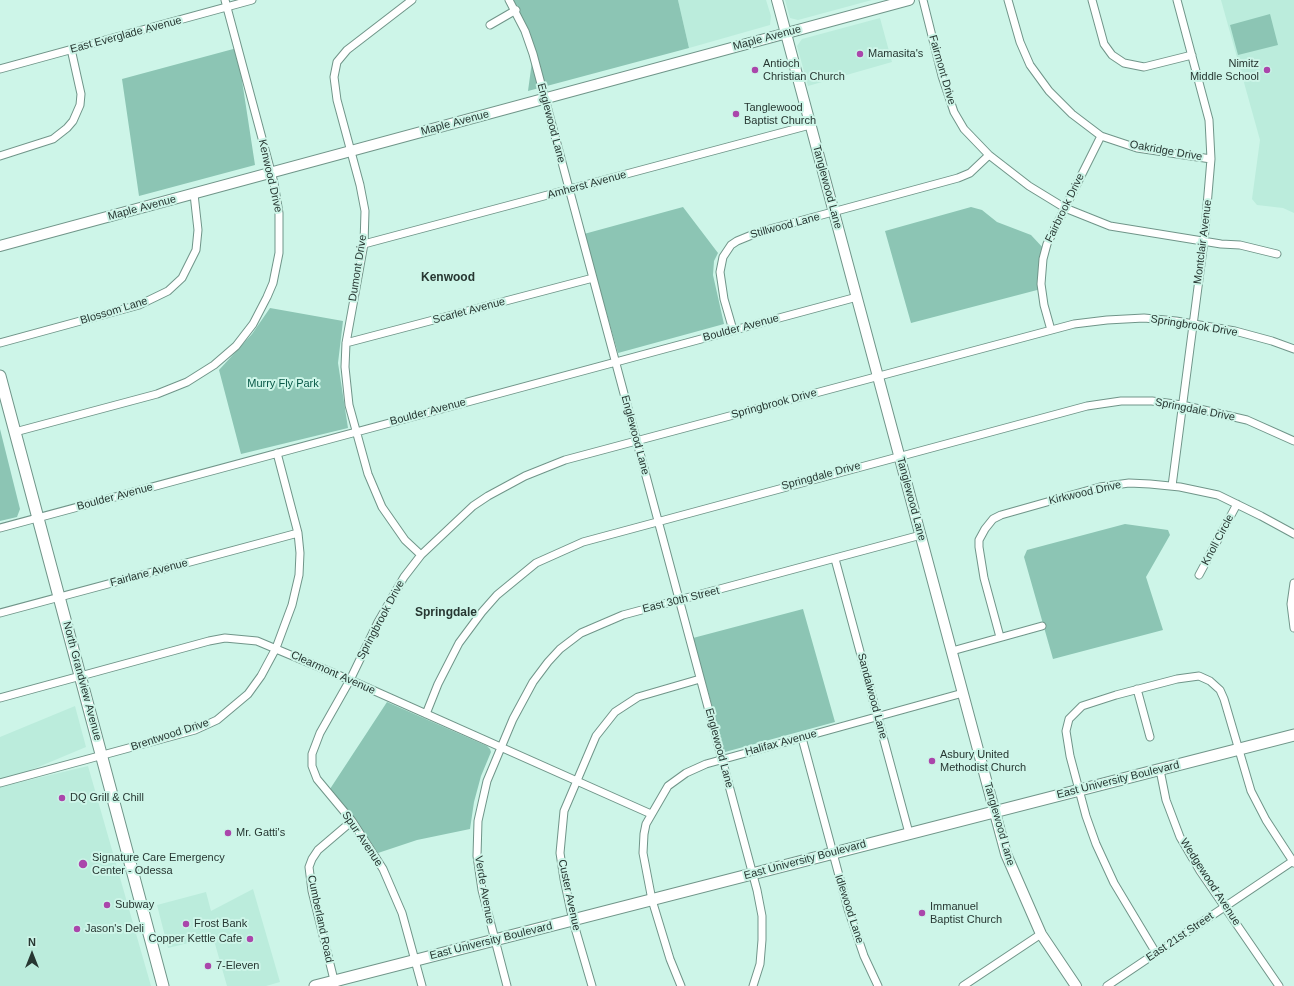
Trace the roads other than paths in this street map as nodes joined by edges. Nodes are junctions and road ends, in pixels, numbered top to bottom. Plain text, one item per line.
1 (252, 0) edge
2 (412, 0) edge
3 (510, 0) edge
4 (777, 0) edge
5 (909, 0) edge
6 (923, 0) edge
7 (1008, 0) edge
8 (1092, 0) edge
9 (1177, 0) edge
10 (226, 4) edge
11 (516, 10) junction
12 (490, 25) dead end
13 (786, 33) junction
14 (71, 50) junction
15 (1192, 55) junction
16 (0, 69) edge
17 (544, 99) junction
18 (810, 125) junction
19 (1101, 136) junction
20 (351, 151) junction
21 (990, 155) junction
22 (0, 156) edge
23 (1211, 159) junction
24 (271, 173) junction
25 (569, 190) junction
26 (194, 194) junction
27 (1064, 208) junction
28 (834, 213) junction
29 (1204, 241) junction
30 (364, 244) junction
31 (0, 246) edge
32 (1278, 254) dead end
33 (593, 278) junction
34 (856, 297) junction
35 (1193, 324) junction
36 (733, 330) junction
37 (1051, 330) junction
38 (0, 343) edge
39 (346, 343) junction
40 (1294, 349) edge
41 (615, 362) junction
42 (0, 376) edge
43 (878, 376) junction
44 (1182, 405) junction
45 (15, 432) junction
46 (356, 432) junction
47 (636, 441) junction
48 (1294, 441) edge
49 (277, 453) junction
50 (899, 455) junction
51 (1172, 486) junction
52 (1237, 504) junction
53 (38, 518) junction
54 (658, 521) junction
55 (0, 528) edge
56 (298, 533) junction
57 (1294, 534) edge
58 (921, 535) junction
59 (421, 555) junction
60 (835, 559) junction
61 (1199, 576) dead end
62 (1294, 583) edge
63 (60, 597) junction
64 (679, 601) junction
65 (0, 613) edge
66 (1042, 626) dead end
67 (1294, 628) edge
68 (1000, 638) junction
69 (276, 648) junction
70 (952, 651) junction
71 (81, 676) junction
72 (700, 679) junction
73 (350, 680) junction
74 (1137, 689) junction
75 (963, 693) junction
76 (0, 698) edge
77 (426, 714) junction
78 (877, 717) junction
79 (1294, 735) edge
80 (1150, 737) dead end
81 (802, 738) junction
82 (501, 747) junction
83 (1238, 750) junction
84 (102, 756) junction
85 (722, 760) junction
86 (1160, 770) junction
87 (577, 781) junction
88 (0, 783) edge
89 (1079, 790) junction
90 (995, 812) junction
91 (651, 814) junction
92 (352, 821) junction
93 (909, 833) junction
94 (833, 852) junction
95 (1293, 862) edge
96 (753, 874) junction
97 (652, 900) junction
98 (1225, 906) junction
99 (573, 920) junction
100 (1041, 934) junction
101 (494, 941) junction
102 (1156, 953) junction
103 (415, 960) junction
104 (166, 984) edge
105 (335, 984) edge
106 (315, 986) edge
107 (422, 986) edge
108 (507, 986) edge
109 (592, 986) edge
110 (681, 986) edge
111 (753, 986) edge
112 (878, 986) edge
113 (963, 986) edge
114 (1076, 986) edge
115 (1107, 986) edge
116 (1279, 986) edge

1 - 10 street, East Everglade Avenue
2 - 20 street, Dumont Drive
3 - 11 street, Englewood Lane
4 - 13 main road, Tanglewood Lane
5 - 13 main road, Maple Avenue
6 - 21 street, Fairmont Drive
7 - 19 street, Oakridge Drive
8 - 15 street
9 - 15 street, Montclair Avenue
10 - 14 street, East Everglade Avenue
10 - 24 street, Kenwood Drive
11 - 12 street
11 - 17 street, Englewood Lane
13 - 17 main road, Maple Avenue
13 - 18 main road, Tanglewood Lane
14 - 16 street, East Everglade Avenue
14 - 22 street
15 - 23 street, Montclair Avenue
17 - 20 main road, Maple Avenue
17 - 25 street, Englewood Lane
18 - 25 street, Amherst Avenue
18 - 28 main road, Tanglewood Lane
19 - 23 street, Oakridge Drive
19 - 27 street, Fairbrook Drive
20 - 24 main road, Maple Avenue
20 - 30 street, Dumont Drive
21 - 27 street, Fairmont Drive
21 - 28 street, Stillwood Lane
23 - 29 street, Montclair Avenue
24 - 26 main road, Maple Avenue
24 - 45 street, Kenwood Drive
25 - 30 street, Amherst Avenue
25 - 33 street, Englewood Lane
26 - 31 main road, Maple Avenue
26 - 38 street, Blossom Lane
27 - 29 street, Fairmont Drive
27 - 37 street, Fairbrook Drive
28 - 34 main road, Tanglewood Lane
28 - 36 street, Stillwood Lane
29 - 32 street, Fairmont Drive
29 - 35 street, Montclair Avenue
30 - 39 street, Dumont Drive
33 - 39 street, Scarlet Avenue
33 - 41 street, Englewood Lane
34 - 36 street, Boulder Avenue
34 - 43 main road, Tanglewood Lane
35 - 37 street, Springbrook Drive
35 - 40 street, Springbrook Drive
35 - 44 street, Montclair Avenue
36 - 41 street, Boulder Avenue
37 - 43 street, Springbrook Drive
39 - 46 street, Dumont Drive
41 - 46 street, Boulder Avenue
41 - 47 street, Englewood Lane
42 - 45 main road, North Grandview Avenue
43 - 47 street, Springbrook Drive
43 - 50 main road, Tanglewood Lane
44 - 48 street, Springdale Drive
44 - 50 street, Springdale Drive
44 - 51 street, Montclair Avenue
45 - 53 main road, North Grandview Avenue
46 - 49 street, Boulder Avenue
46 - 59 street, Dumont Drive
47 - 54 street, Englewood Lane
47 - 59 street, Springbrook Drive
49 - 53 street, Boulder Avenue
49 - 56 street, Brentwood Drive
50 - 54 street, Springdale Drive
50 - 58 main road, Tanglewood Lane
51 - 52 street, Kirkwood Drive
51 - 68 street, Kirkwood Drive
52 - 57 street, Kirkwood Drive
52 - 61 street, Knoll Circle
53 - 55 street, Boulder Avenue
53 - 63 main road, North Grandview Avenue
54 - 64 street, Englewood Lane
54 - 77 street, Springdale Drive
56 - 63 street, Fairlane Avenue
56 - 69 street, Brentwood Drive
58 - 60 street, East 30th Street
58 - 70 main road, Tanglewood Lane
59 - 73 street, Springbrook Drive
60 - 64 street, East 30th Street
60 - 78 street, Sandalwood Lane
62 - 67 street
63 - 65 street, Fairlane Avenue
63 - 71 main road, North Grandview Avenue
64 - 72 street, Englewood Lane
64 - 82 street, East 30th Street
66 - 68 street
68 - 70 street
69 - 71 street, Clearmont Avenue
69 - 73 street, Clearmont Avenue
69 - 84 street, Brentwood Drive
70 - 75 main road, Tanglewood Lane
71 - 76 street, Clearmont Avenue
71 - 84 main road, North Grandview Avenue
72 - 85 street, Englewood Lane
72 - 87 street, Custer Avenue
73 - 77 street, Clearmont Avenue
73 - 92 street, Spur Avenue
74 - 80 street
74 - 83 street
74 - 89 street
75 - 78 street, Halifax Avenue
75 - 90 main road, Tanglewood Lane
77 - 82 street, Clearmont Avenue
78 - 81 street, Halifax Avenue
78 - 93 street, Sandalwood Lane
79 - 83 main road, East University Boulevard
81 - 85 street, Halifax Avenue
81 - 94 street, Idlewood Lane
82 - 87 street, Clearmont Avenue
82 - 101 street, Verde Avenue
83 - 86 main road, East University Boulevard
83 - 95 street
84 - 88 street, Brentwood Drive
84 - 104 main road, North Grandview Avenue
85 - 91 street, Halifax Avenue
85 - 96 street, Englewood Lane
86 - 89 main road, East University Boulevard
86 - 98 street, Wedgewood Avenue
87 - 91 street, Clearmont Avenue
87 - 99 street, Custer Avenue
89 - 90 main road, East University Boulevard
89 - 102 street
90 - 93 main road, East University Boulevard
90 - 100 main road, Tanglewood Lane
91 - 97 street, Halifax Avenue
92 - 103 street, Spur Avenue
92 - 105 street, Cumberland Road
93 - 94 main road, East University Boulevard
94 - 96 main road, East University Boulevard
94 - 112 street, Idlewood Lane
95 - 98 street, East 21st Street
96 - 97 main road, East University Boulevard
96 - 111 street, Englewood Lane
97 - 99 main road, East University Boulevard
97 - 110 street, Halifax Avenue
98 - 102 street, East 21st Street
98 - 116 street, Wedgewood Avenue
99 - 101 main road, East University Boulevard
99 - 109 street, Custer Avenue
100 - 113 street
100 - 114 main road, Tanglewood Lane
101 - 103 main road, East University Boulevard
101 - 108 street, Verde Avenue
102 - 115 street, East 21st Street
103 - 105 main road, East University Boulevard
103 - 107 street, Spur Avenue
105 - 106 main road, East University Boulevard

